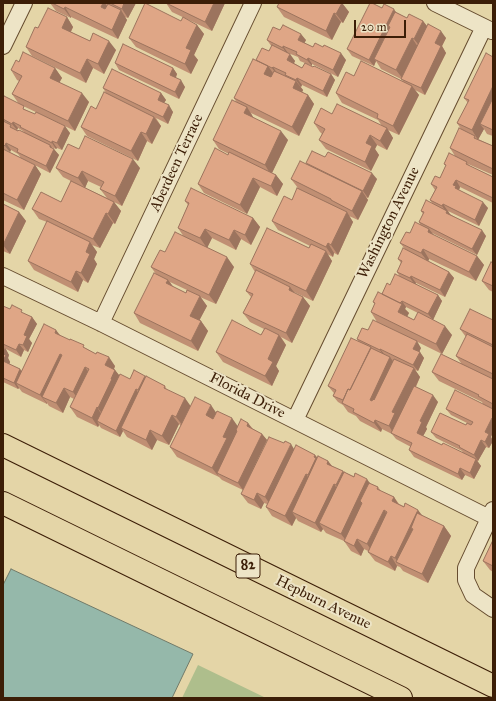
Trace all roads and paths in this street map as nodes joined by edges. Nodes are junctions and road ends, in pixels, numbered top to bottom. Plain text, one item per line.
1 (24, 3) edge
2 (253, 3) edge
3 (435, 3) edge
4 (488, 29) edge
5 (3, 46) edge
6 (3, 276) edge
7 (101, 323) junction
8 (295, 420) junction
9 (3, 445) edge
10 (3, 503) edge
11 (491, 514) edge
12 (493, 609) edge
13 (493, 686) edge
14 (402, 698) edge

1 - 5 street
2 - 7 street, Aberdeen Terrace
3 - 4 street
4 - 8 street, Washington Avenue
6 - 7 street, Florida Drive
7 - 8 street, Florida Drive
8 - 11 street, Florida Drive
9 - 13 main road, Hepburn Avenue / 82
10 - 14 main road
11 - 12 street

